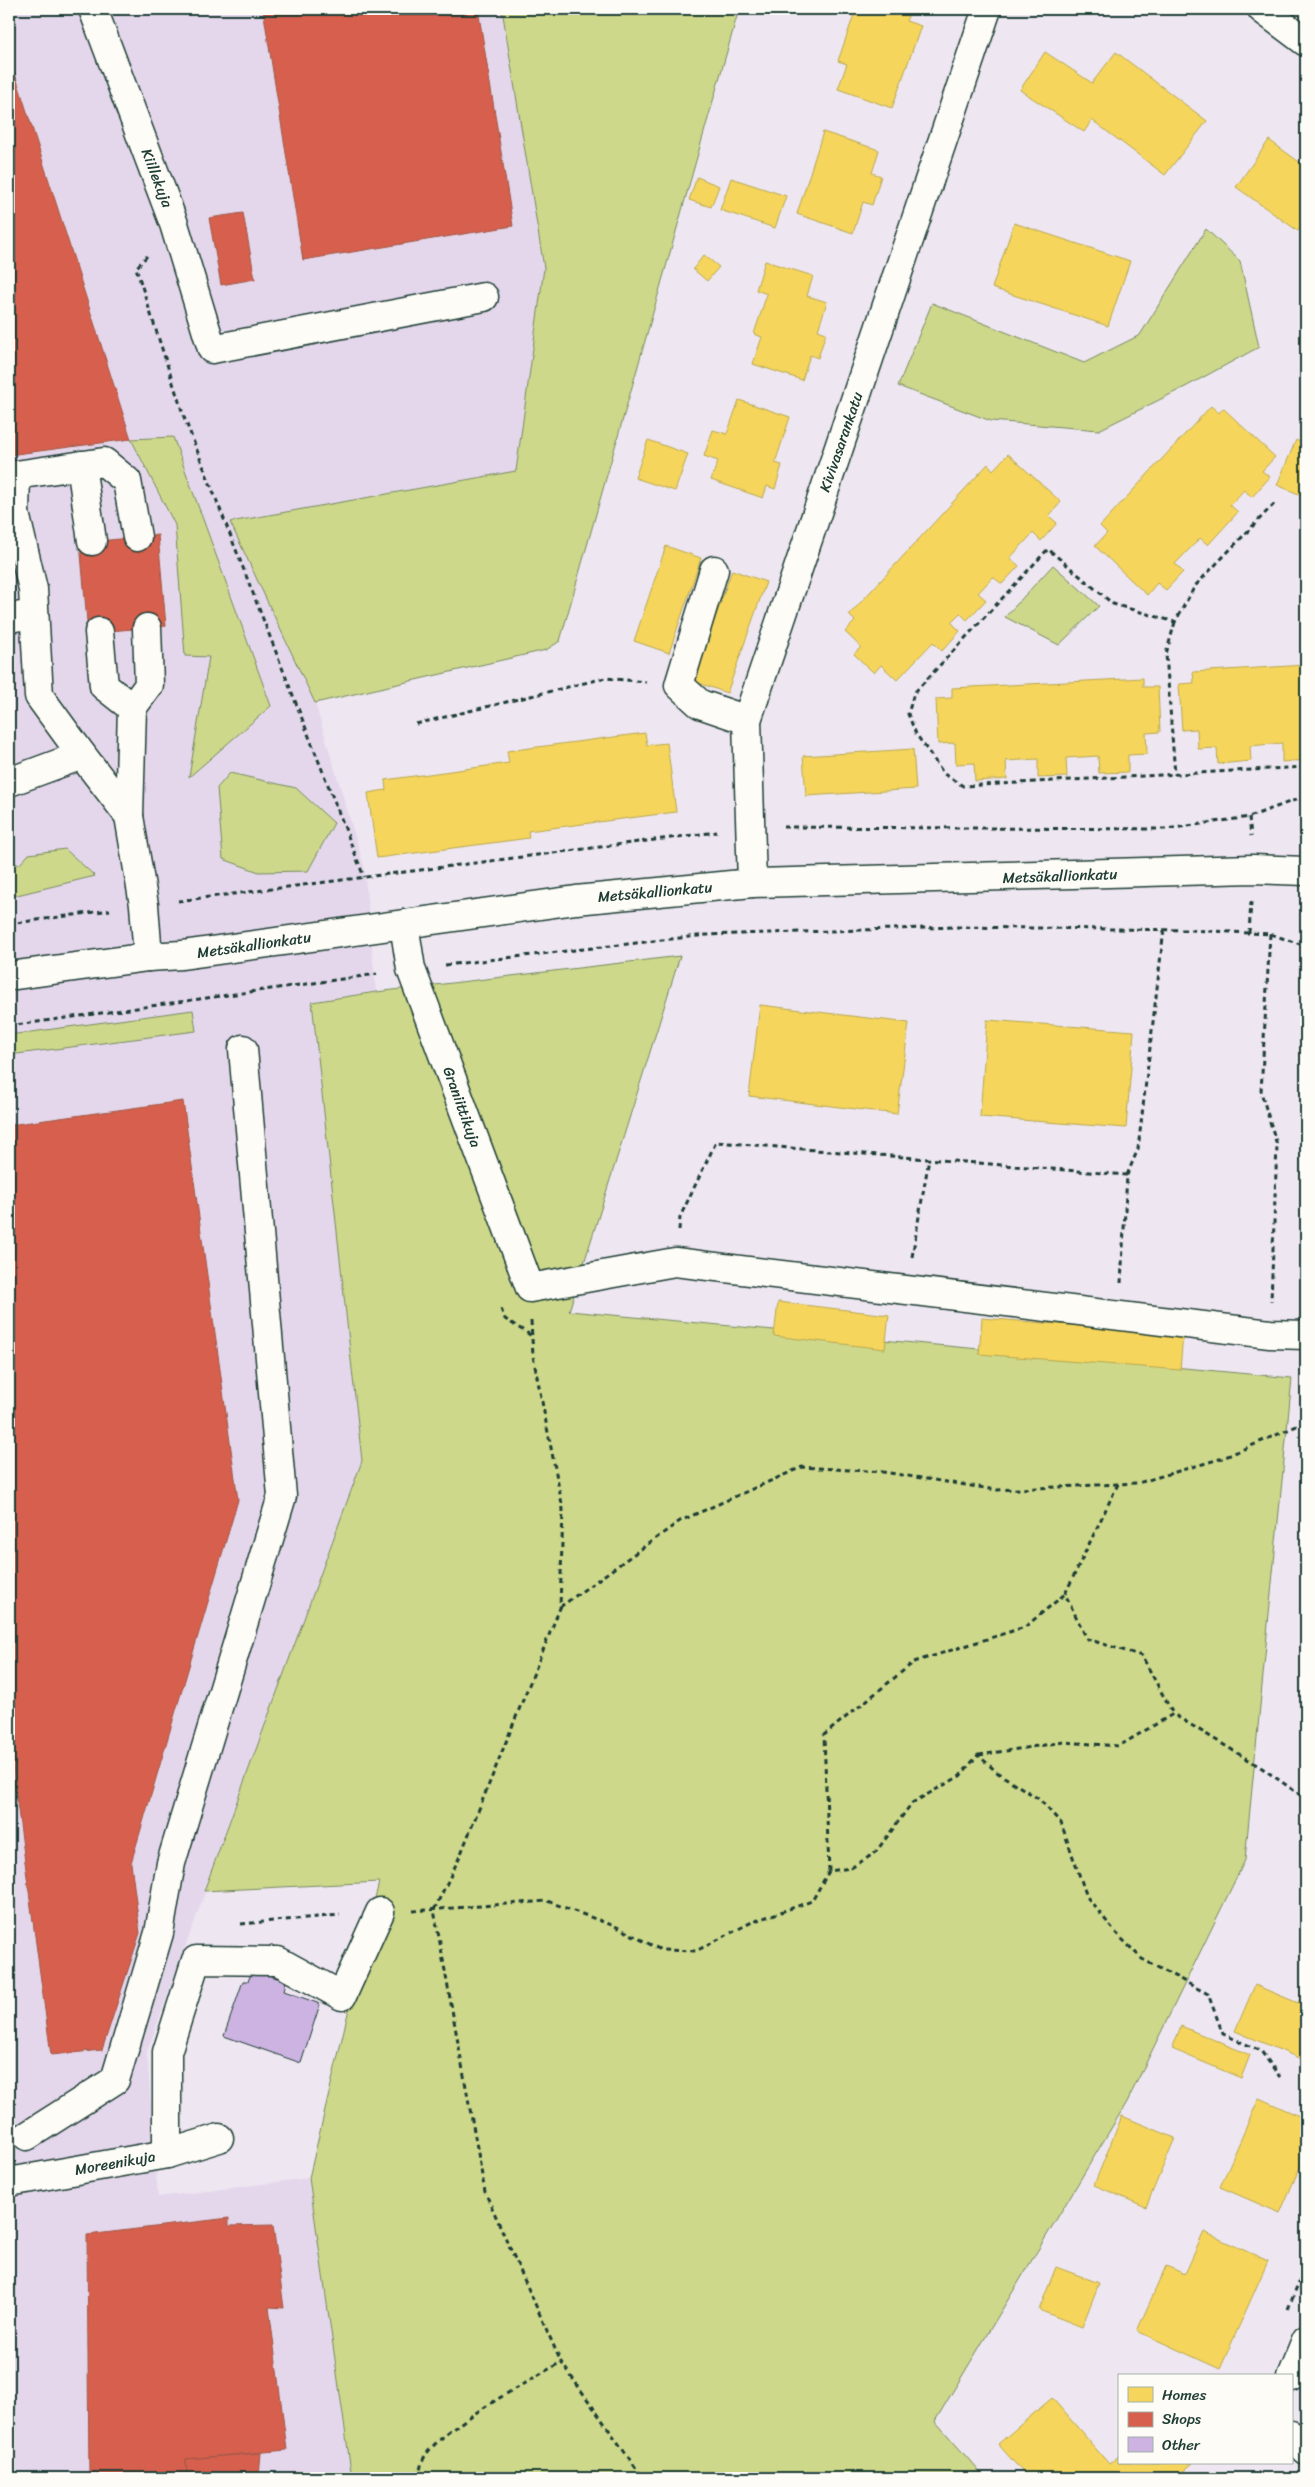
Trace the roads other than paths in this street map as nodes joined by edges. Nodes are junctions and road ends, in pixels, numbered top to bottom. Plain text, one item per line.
1 (93, 9) edge
2 (987, 9) edge
3 (1262, 9) edge
4 (1306, 42) edge
5 (484, 297) dead end
6 (81, 465) junction
7 (12, 476) edge
8 (138, 537) dead end
9 (92, 541) dead end
10 (714, 570) dead end
11 (21, 616) edge
12 (147, 628) dead end
13 (99, 632) dead end
14 (132, 708) junction
15 (747, 720) junction
16 (82, 755) junction
17 (9, 782) edge
18 (129, 816) junction
19 (1306, 870) edge
20 (752, 883) junction
21 (404, 924) junction
22 (148, 957) junction
23 (9, 976) edge
24 (244, 1049) dead end
25 (1306, 1335) edge
26 (380, 1912) road end
27 (27, 2136) dead end
28 (220, 2138) dead end
29 (167, 2154) junction
30 (9, 2182) edge
31 (1306, 2340) edge
32 (1292, 2375) edge
33 (1292, 2436) edge
34 (1306, 2451) edge

1 - 5 street, Kiillekuja
2 - 15 street, Kivivasarankatu
3 - 4 street
6 - 7 street
6 - 8 street
6 - 9 street
7 - 11 street
10 - 15 street
11 - 16 street
12 - 14 street
13 - 14 street
14 - 18 street
15 - 20 street, Kivivasarankatu
16 - 17 street
16 - 18 street
18 - 22 street
19 - 20 street, Metsäkallionkatu
20 - 21 street, Metsäkallionkatu
21 - 22 street, Metsäkallionkatu
21 - 25 street, Graniittikuja
22 - 23 street, Metsäkallionkatu
24 - 27 street
26 - 29 street
28 - 29 street, Moreenikuja
29 - 30 street, Moreenikuja
31 - 32 street
33 - 34 street

